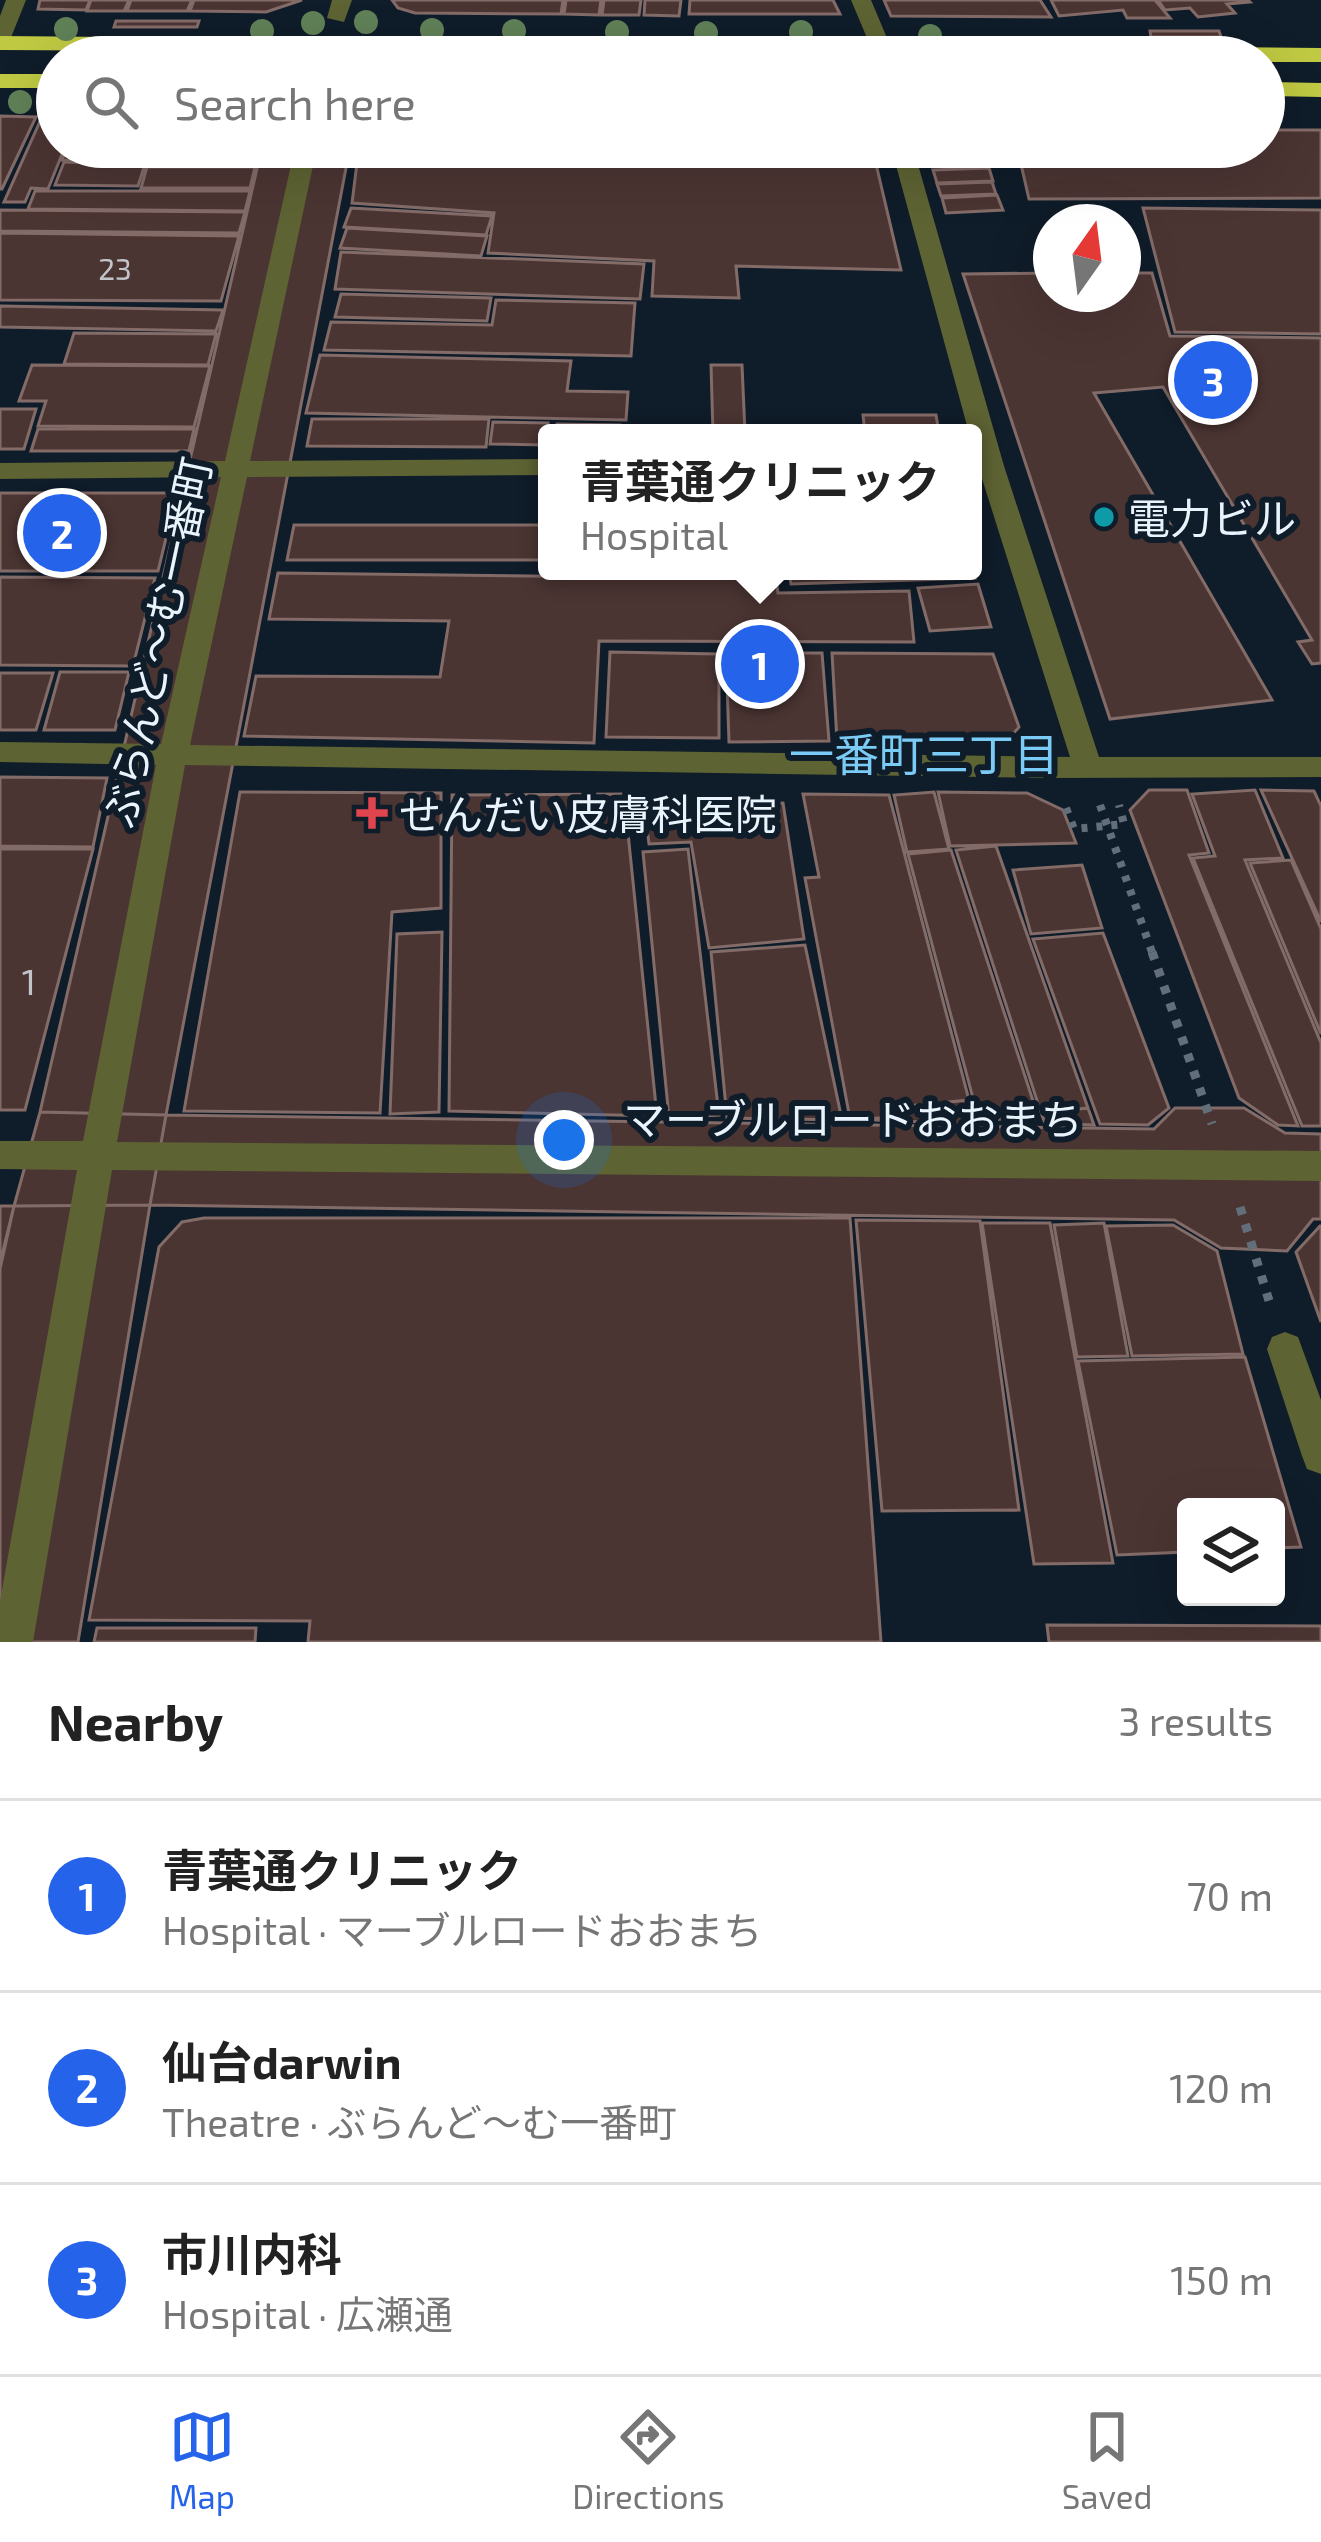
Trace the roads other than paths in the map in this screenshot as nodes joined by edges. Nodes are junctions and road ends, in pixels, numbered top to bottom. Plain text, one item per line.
1 (16, 0) edge
2 (862, 0) edge
3 (877, 36) edge
4 (0, 42) edge
5 (36, 42) edge
6 (1285, 55) edge
7 (1321, 55) edge
8 (0, 81) edge
9 (36, 81) edge
10 (1285, 89) edge
11 (1321, 90) edge
12 (301, 168) edge
13 (907, 168) edge
14 (971, 424) edge
15 (982, 466) edge
16 (538, 467) edge
17 (235, 469) junction
18 (0, 471) edge
19 (0, 752) edge
20 (173, 754) junction
21 (1321, 766) edge
22 (1088, 768) junction
23 (0, 1155) edge
24 (97, 1156) junction
25 (1321, 1166) edge
26 (1285, 1348) road end
27 (1321, 1456) edge
28 (14, 1642) edge

1 - 4 street
2 - 3 street
4 - 5 highway
6 - 7 highway
8 - 9 highway
10 - 11 highway
12 - 17 street, ぶらんど～む一番町
13 - 14 street
15 - 22 street
16 - 17 street
17 - 18 street
17 - 20 street, ぶらんど～む一番町
19 - 20 street
20 - 22 street
20 - 24 street, ぶらんど～む一番町
21 - 22 street
23 - 24 street, マーブルロードおおまち
24 - 25 street, マーブルロードおおまち
24 - 28 street, ぶらんど～む一番町
26 - 27 street

